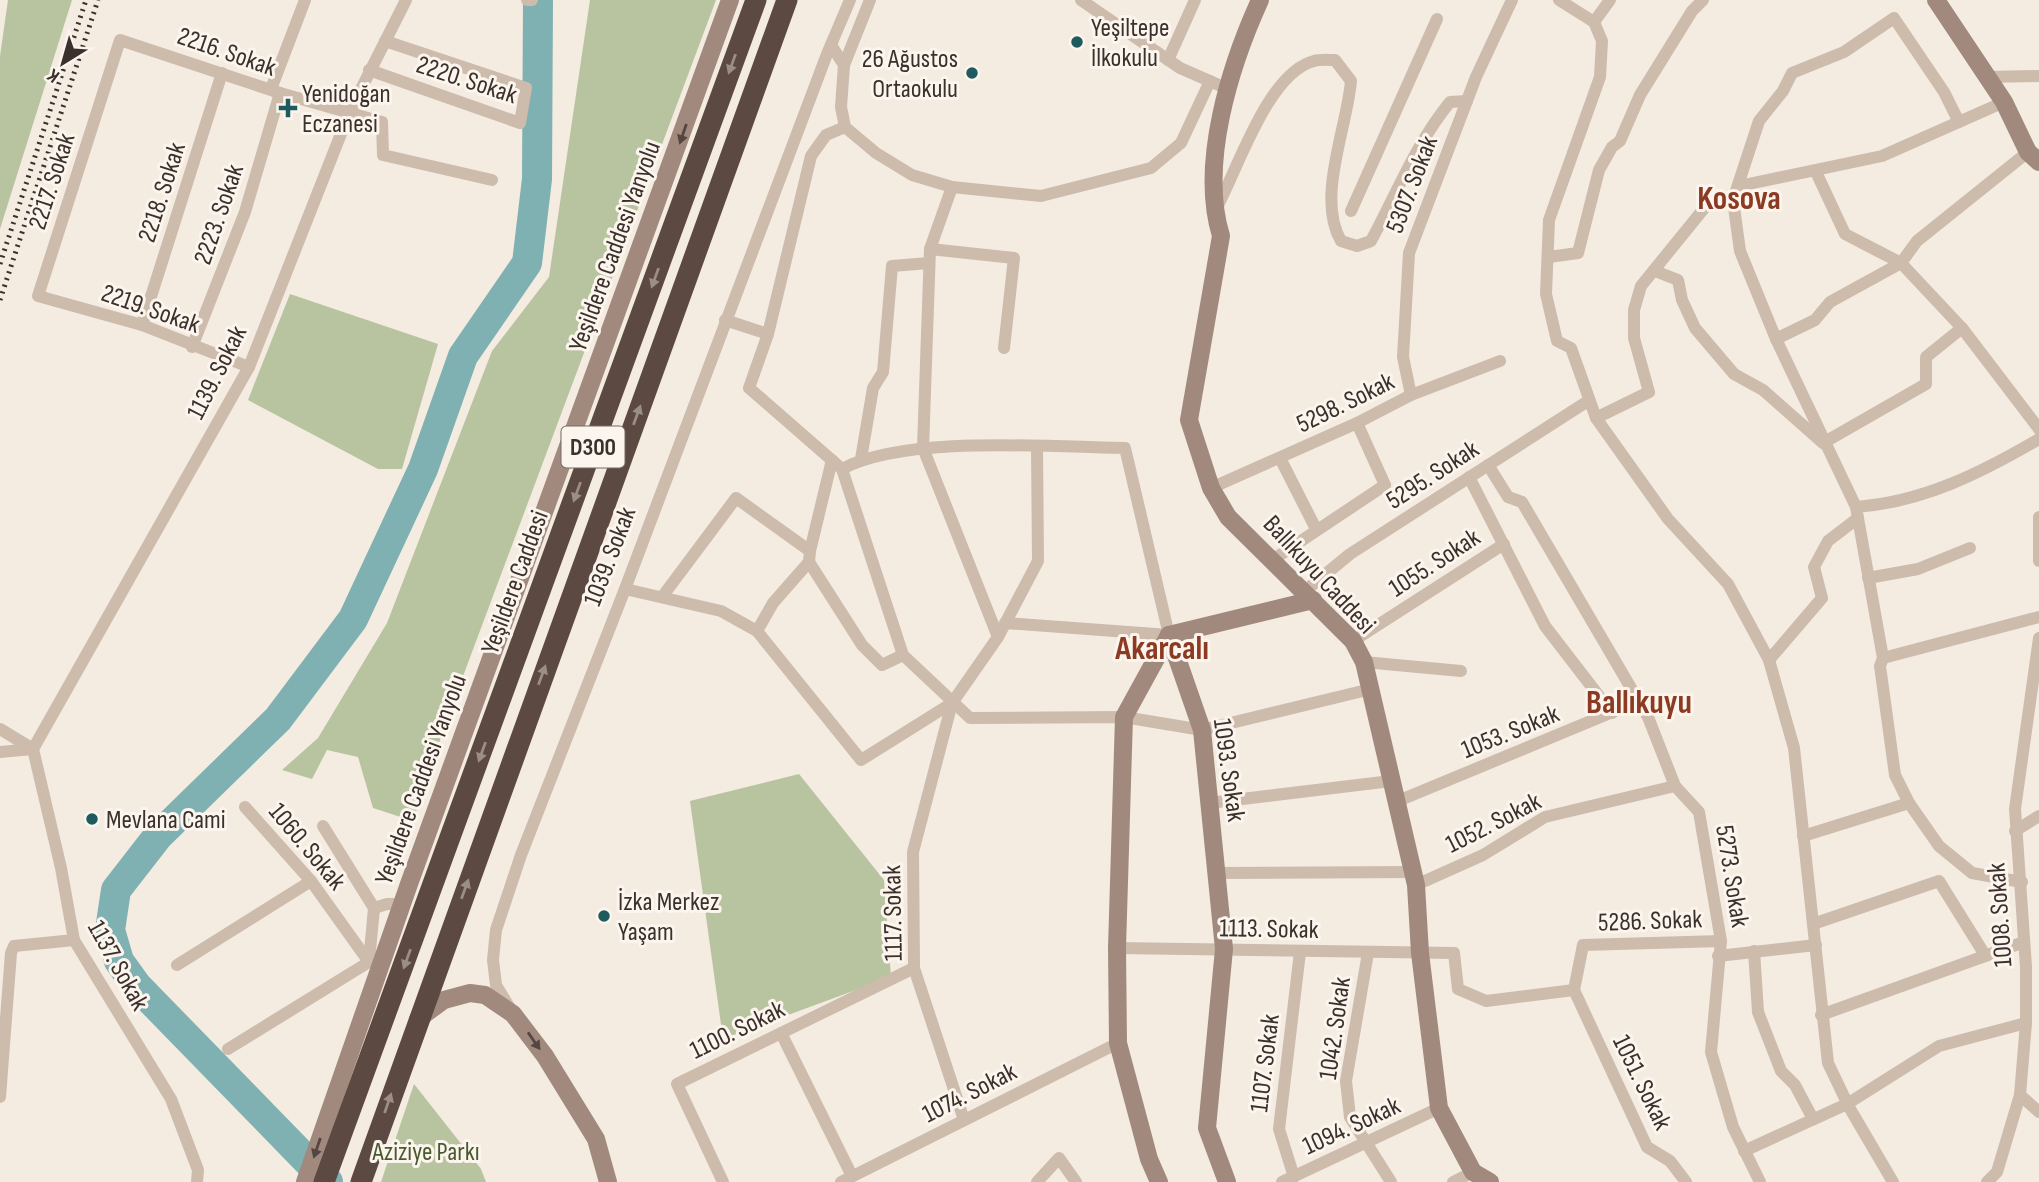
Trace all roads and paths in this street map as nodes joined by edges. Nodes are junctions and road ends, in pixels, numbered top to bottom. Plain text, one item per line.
1 (305, 0) edge
2 (406, 0) edge
3 (730, 0) edge
4 (756, 0) edge
5 (787, 0) edge
6 (850, 0) edge
7 (870, 0) edge
8 (1081, 0) edge
9 (1195, 0) edge
10 (1260, 0) edge
11 (1512, 0) edge
12 (1559, 0) edge
13 (1610, 0) edge
14 (1703, 0) edge
15 (1936, 0) edge
16 (1437, 19) dead end
17 (1594, 22) junction
18 (120, 40) joint
19 (385, 41) junction
20 (831, 45) junction
21 (1168, 60) junction
22 (844, 65) junction
23 (369, 70) junction
24 (222, 73) junction
25 (2039, 76) edge
26 (1986, 77) junction
27 (1210, 81) junction
28 (1228, 89) junction
29 (275, 91) junction
30 (1467, 101) junction
31 (2004, 102) junction
32 (350, 111) junction
33 (1959, 121) junction
34 (845, 127) junction
35 (2035, 156) edge
36 (1816, 172) junction
37 (492, 180) dead end
38 (1739, 186) junction
39 (952, 187) junction
40 (1733, 200) junction
41 (1351, 211) dead end
42 (1214, 212) junction
43 (930, 249) junction
44 (1549, 257) junction
45 (929, 263) junction
46 (1901, 263) junction
47 (1655, 271) junction
48 (38, 296) joint
49 (725, 320) junction
50 (142, 325) junction
51 (1962, 328) junction
52 (768, 334) junction
53 (1776, 339) junction
54 (192, 346) junction
55 (1004, 348) dead end
56 (1500, 361) dead end
57 (249, 367) junction
58 (1411, 395) junction
59 (1588, 401) junction
60 (1596, 418) junction
61 (1357, 423) junction
62 (2039, 429) edge
63 (2039, 439) edge
64 (1823, 443) junction
65 (1037, 447) junction
66 (923, 448) junction
67 (1280, 458) junction
68 (861, 459) junction
69 (837, 464) junction
70 (1488, 465) junction
71 (1469, 477) junction
72 (1211, 488) junction
73 (1857, 512) junction
74 (2039, 517) edge
75 (1316, 529) junction
76 (1504, 544) junction
77 (1970, 548) dead end
78 (810, 556) junction
79 (1274, 559) junction
80 (2039, 561) edge
81 (1868, 578) junction
82 (625, 589) junction
83 (1309, 595) junction
84 (662, 597) junction
85 (2039, 617) edge
86 (1005, 623) junction
87 (757, 631) junction
88 (1169, 635) junction
89 (998, 637) junction
90 (2039, 638) edge
91 (1353, 641) junction
92 (2039, 644) edge
93 (903, 655) junction
94 (1883, 658) junction
95 (1769, 660) junction
96 (1364, 662) junction
97 (1461, 671) dead end
98 (1371, 690) junction
99 (1639, 701) junction
100 (952, 703) junction
101 (1612, 713) junction
102 (1124, 717) junction
103 (0, 729) edge
104 (1202, 730) junction
105 (33, 748) junction
106 (0, 752) edge
107 (1391, 781) junction
108 (1675, 786) junction
109 (1398, 802) junction
110 (1209, 803) junction
111 (1909, 803) junction
112 (246, 807) dead end
113 (2039, 816) edge
114 (323, 826) dead end
115 (2015, 831) junction
116 (1803, 836) junction
117 (1217, 873) junction
118 (1414, 878) junction
119 (311, 881) junction
120 (2022, 882) junction
121 (402, 904) junction
122 (373, 908) junction
123 (1813, 924) junction
124 (74, 940) junction
125 (1721, 941) junction
126 (2024, 942) junction
127 (1816, 946) junction
128 (1116, 948) junction
129 (1224, 949) junction
130 (1754, 951) junction
131 (1300, 952) junction
132 (1368, 953) junction
133 (1420, 953) junction
134 (1985, 955) junction
135 (1718, 956) junction
136 (369, 962) junction
137 (177, 965) dead end
138 (2026, 967) junction
139 (914, 968) junction
140 (2039, 978) edge
141 (491, 990) junction
142 (1574, 990) junction
143 (1821, 1015) junction
144 (418, 1019) junction
145 (2026, 1023) junction
146 (781, 1033) junction
147 (1118, 1043) junction
148 (228, 1049) dead end
149 (2020, 1095) junction
150 (0, 1097) edge
151 (1847, 1104) junction
152 (1439, 1108) junction
153 (2039, 1112) edge
154 (1814, 1119) junction
155 (964, 1120) junction
156 (1366, 1143) junction
157 (1744, 1151) junction
158 (1474, 1172) junction
159 (363, 1175) edge
160 (847, 1179) edge
161 (1288, 1179) edge
162 (197, 1182) edge
163 (305, 1182) edge
164 (324, 1182) edge
165 (608, 1182) edge
166 (723, 1182) edge
167 (1037, 1182) edge
168 (1076, 1182) edge
169 (1159, 1182) edge
170 (1227, 1182) edge
171 (1391, 1182) edge
172 (1453, 1182) edge
173 (1490, 1182) edge
174 (1686, 1182) edge
175 (1760, 1182) edge
176 (1893, 1182) edge
177 (1987, 1182) edge

1 - 29 street, 2223. Sokak
2 - 19 street, 1139. Sokak
3 -> 121 main road, Yeşildere Caddesi Yanyolu
4 -> 164 highway, Yeşildere Caddesi / D300
144 -> 5 highway
6 - 20 street, 1039. Sokak
7 - 22 street
8 - 21 street
9 - 21 street
10 - 28 main road, Ballıkuyu Caddesi
11 - 30 street, 5307. Sokak
12 - 17 street
13 - 17 street
14 - 44 street
15 - 26 main road
16 - 41 street
17 - 44 street
18 - 24 street, 2216. Sokak
18 - 48 street, 2217. Sokak
19 - 23 street, 1139. Sokak
19 - 23 street, 2220. Sokak
20 - 22 street
20 - 49 street, 1039. Sokak
21 - 27 street
22 - 34 street
23 - 32 street, 1139. Sokak
24 - 29 street, 2216. Sokak
24 - 50 street, 2218. Sokak
25 - 26 street
26 - 31 main road
27 - 28 street
27 - 39 street
28 - 42 main road, Ballıkuyu Caddesi
29 - 32 street, 2216. Sokak
29 - 54 street, 2223. Sokak
30 - 42 street
30 - 58 street, 5307. Sokak
31 - 33 street
31 - 35 main road
32 - 37 street, 2216. Sokak
32 - 57 street, 1139. Sokak
33 - 36 street
33 - 38 street
34 - 39 street
34 - 52 street
35 - 46 street
36 - 38 street
36 - 46 street
38 - 40 street
39 - 43 street
40 - 47 street
40 - 53 street
42 - 72 main road, Ballıkuyu Caddesi
43 - 45 street
43 - 55 street
44 - 59 street
45 - 66 street
45 - 68 street
46 - 51 street
46 - 53 street
47 - 60 street
47 - 64 street
48 - 50 street, 2219. Sokak
49 - 52 street
49 - 82 street, 1039. Sokak
50 - 54 street, 2219. Sokak
51 - 62 street
51 - 64 street
52 - 69 street
53 - 64 street
54 - 57 street, 2219. Sokak
56 - 58 street, 5298. Sokak
57 - 105 street, 1139. Sokak
58 - 61 street, 5298. Sokak
59 - 60 street
59 - 70 street, 5295. Sokak
60 - 95 street
61 - 67 street, 5298. Sokak
61 - 75 street
63 - 73 street
64 - 73 street
65 - 66 street
65 - 86 street
65 - 88 street
66 - 68 street
66 - 89 street
67 - 72 street, 5298. Sokak
67 - 75 street
68 - 69 street
69 - 78 street
69 - 93 street
70 - 71 street, 5295. Sokak
70 - 99 street, 5273. Sokak
71 - 76 street
71 - 83 street, 5295. Sokak
72 - 79 main road, Ballıkuyu Caddesi
73 - 81 street
73 - 95 street
74 - 80 street
75 - 79 street
76 - 91 street, 1055. Sokak
76 - 101 street
77 - 81 street
78 - 84 street
78 - 87 street
78 - 93 street
79 - 83 main road, Ballıkuyu Caddesi
81 - 94 street
82 - 84 street
82 - 141 street, 1039. Sokak
83 - 88 main road
83 - 91 main road, Ballıkuyu Caddesi
84 - 87 street
85 - 94 street
86 - 88 street
86 - 89 street
87 - 100 street
88 - 102 main road
88 - 104 main road, 1093. Sokak
89 - 100 street
90 - 92 street, 1008. Sokak
91 - 96 main road, Ballıkuyu Caddesi
92 - 115 street, 1008. Sokak
93 - 100 street
94 - 111 street
95 - 116 street
96 - 97 street
96 - 98 main road, Ballıkuyu Caddesi
98 - 104 street
98 - 107 main road, Ballıkuyu Caddesi
99 - 101 street, 1053. Sokak
99 - 108 street, 5273. Sokak
100 - 102 street
100 - 139 street, 1117. Sokak
101 - 109 street, 1053. Sokak
102 - 104 street
102 - 128 main road
103 - 105 street
104 - 110 main road, 1093. Sokak
105 - 106 street
105 - 124 street, 1137. Sokak
107 - 109 main road, Ballıkuyu Caddesi
107 - 110 street
108 - 118 street, 1052. Sokak
108 - 125 street, 5273. Sokak
109 - 118 main road, Ballıkuyu Caddesi
110 - 117 main road, 1093. Sokak
111 - 116 street
111 - 120 street
112 - 119 street, 1060. Sokak
113 - 115 street
114 - 122 street, 1060. Sokak
115 - 120 street, 1008. Sokak
116 - 123 street
117 - 118 street
117 - 129 main road, 1093. Sokak
118 - 133 main road, Ballıkuyu Caddesi
119 - 136 street, 1060. Sokak
119 - 137 street
120 - 126 street, 1008. Sokak
121 - 122 street
121 -> 163 main road, Yeşildere Caddesi Yanyolu
122 - 136 street, 1060. Sokak
123 - 127 street
123 - 134 street
124 - 150 street
124 - 162 street, 1137. Sokak
125 - 135 street, 5273. Sokak
125 - 142 street, 5286. Sokak
126 - 134 street
126 - 138 street, 1008. Sokak
127 - 130 street
127 - 143 street
128 - 129 street, 1113. Sokak
128 - 147 main road
129 - 131 street, 1113. Sokak
129 - 170 main road, 1093. Sokak
130 - 135 street
130 - 154 street
131 - 132 street, 1113. Sokak
131 - 161 street, 1107. Sokak
132 - 133 street, 1113. Sokak
132 - 156 street, 1042. Sokak
133 - 142 street, 1113. Sokak
133 - 152 main road, Ballıkuyu Caddesi
134 - 143 street
135 - 157 street, 5273. Sokak
136 - 148 street
138 - 140 street
138 - 145 street, 1008. Sokak
139 - 146 street, 1100. Sokak
139 - 155 street, 1117. Sokak
141 - 144 main road
141 -> 165 main road
142 - 174 street, 1051. Sokak
143 - 151 street
159 -> 144 highway
145 - 149 street, 1008. Sokak
145 - 151 street
146 - 160 street
146 - 166 street, 1100. Sokak
147 - 155 street, 1074. Sokak
147 - 169 main road
149 - 153 street
149 - 177 street, 1008. Sokak
151 - 154 street
151 - 176 street
152 - 156 street, 1094. Sokak
152 - 158 main road, Ballıkuyu Caddesi
154 - 157 street
155 - 160 street, 1074. Sokak
156 - 161 street, 1094. Sokak
156 - 171 street, 1042. Sokak
157 - 175 street, 5273. Sokak
158 - 172 street
158 - 173 main road, Ballıkuyu Caddesi
167 - 168 street

